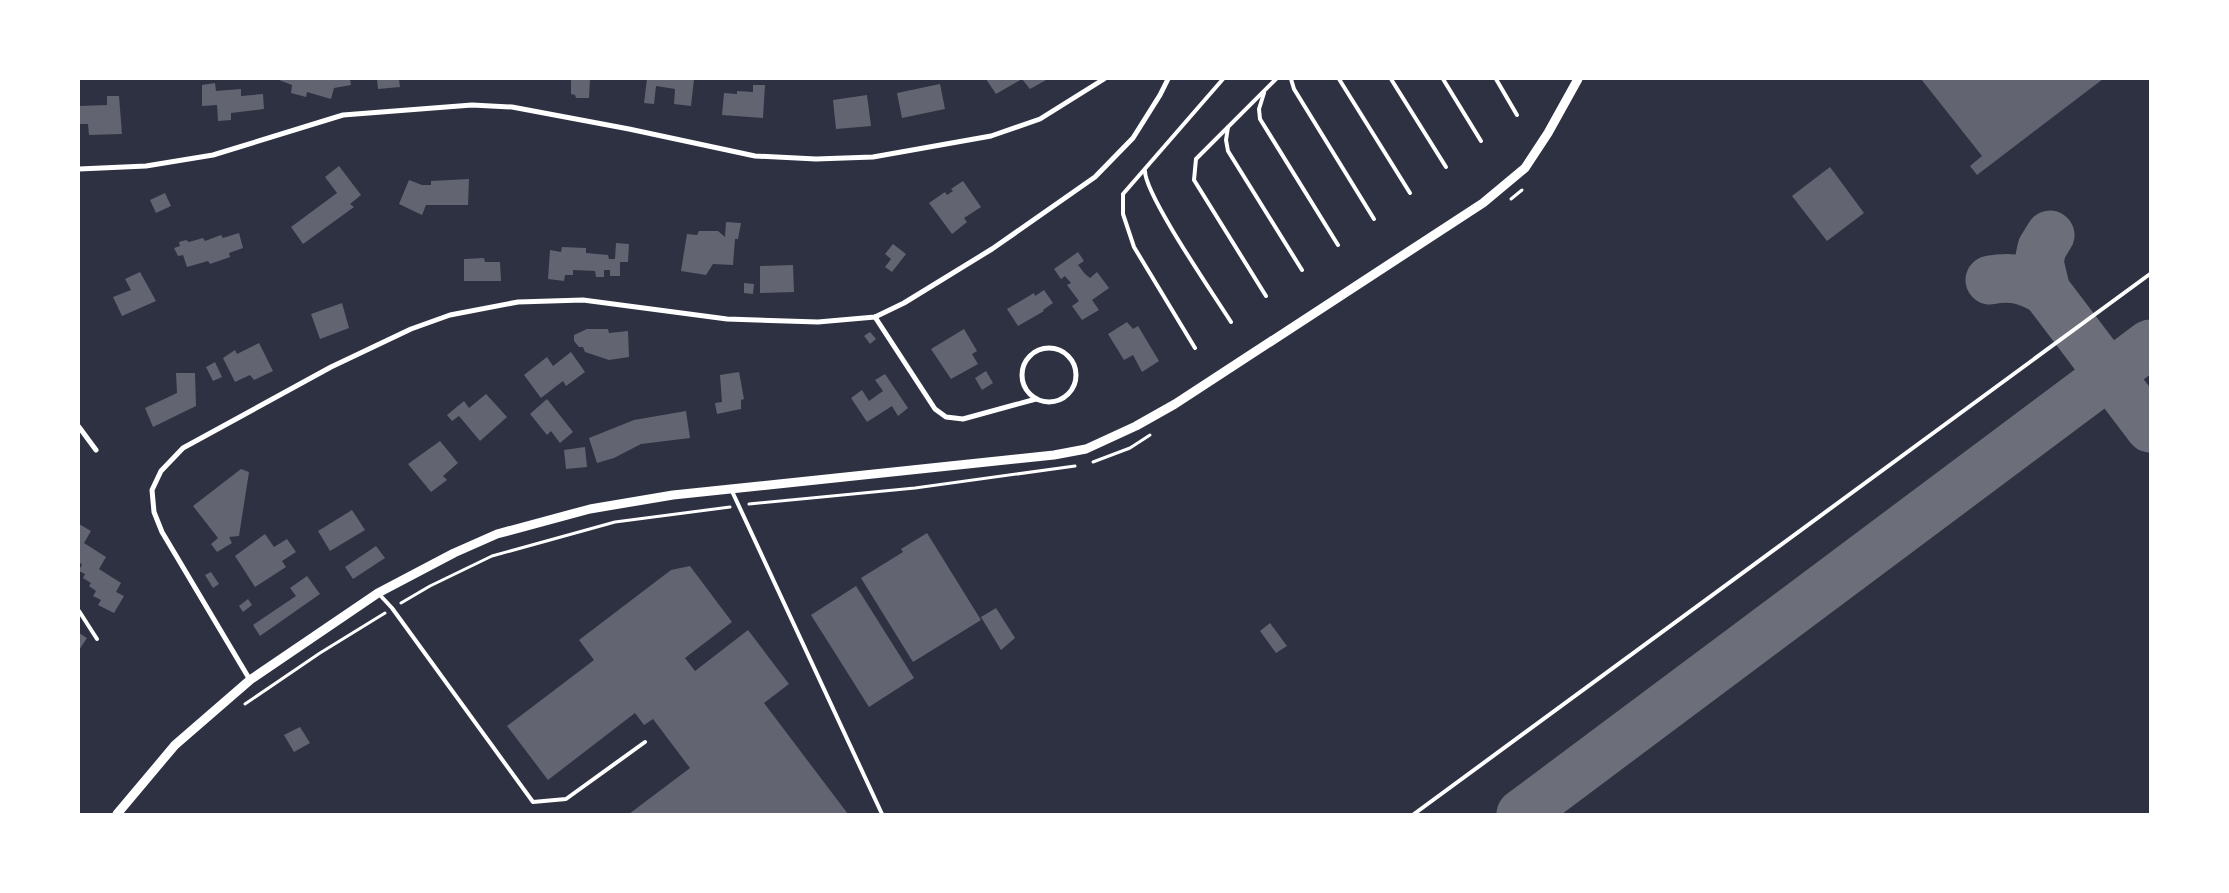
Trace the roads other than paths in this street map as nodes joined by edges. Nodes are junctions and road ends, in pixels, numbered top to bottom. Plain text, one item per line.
1 (1104, 79) edge
2 (1168, 79) edge
3 (1223, 79) edge
4 (1276, 79) edge
5 (1291, 79) edge
6 (1339, 79) edge
7 (1391, 79) edge
8 (1443, 79) edge
9 (1496, 79) edge
10 (1578, 79) edge
11 (1265, 90) junction
12 (1517, 116) dead end
13 (1228, 127) junction
14 (1482, 141) dead end
15 (1446, 167) dead end
16 (79, 169) edge
17 (1145, 169) junction
18 (1410, 193) dead end
19 (1374, 219) dead end
20 (1338, 245) dead end
21 (1302, 270) dead end
22 (2150, 274) edge
23 (1266, 296) dead end
24 (875, 317) junction
25 (1230, 322) dead end
26 (1195, 348) dead end
27 (1036, 399) junction
28 (79, 427) edge
29 (96, 450) dead end
30 (730, 489) junction
31 (378, 593) junction
32 (79, 611) edge
33 (97, 639) dead end
34 (250, 680) junction
35 (645, 742) dead end
36 (116, 814) edge
37 (882, 814) edge
38 (1414, 814) edge

1 - 16 street
2 - 24 street
3 - 17 lane
4 - 11 lane
5 - 19 lane
6 - 18 lane
7 - 15 lane
8 - 14 lane
9 - 12 lane
10 - 30 street
11 - 13 lane
11 - 20 lane
13 - 21 lane
13 - 23 lane
17 - 25 lane
17 - 26 lane
22 - 38 lane
24 - 27 street
24 - 34 street
27 - 27 street
28 - 29 street
30 - 31 street
30 - 37 lane
31 - 34 street
31 - 35 lane
32 - 33 lane
34 - 36 street

